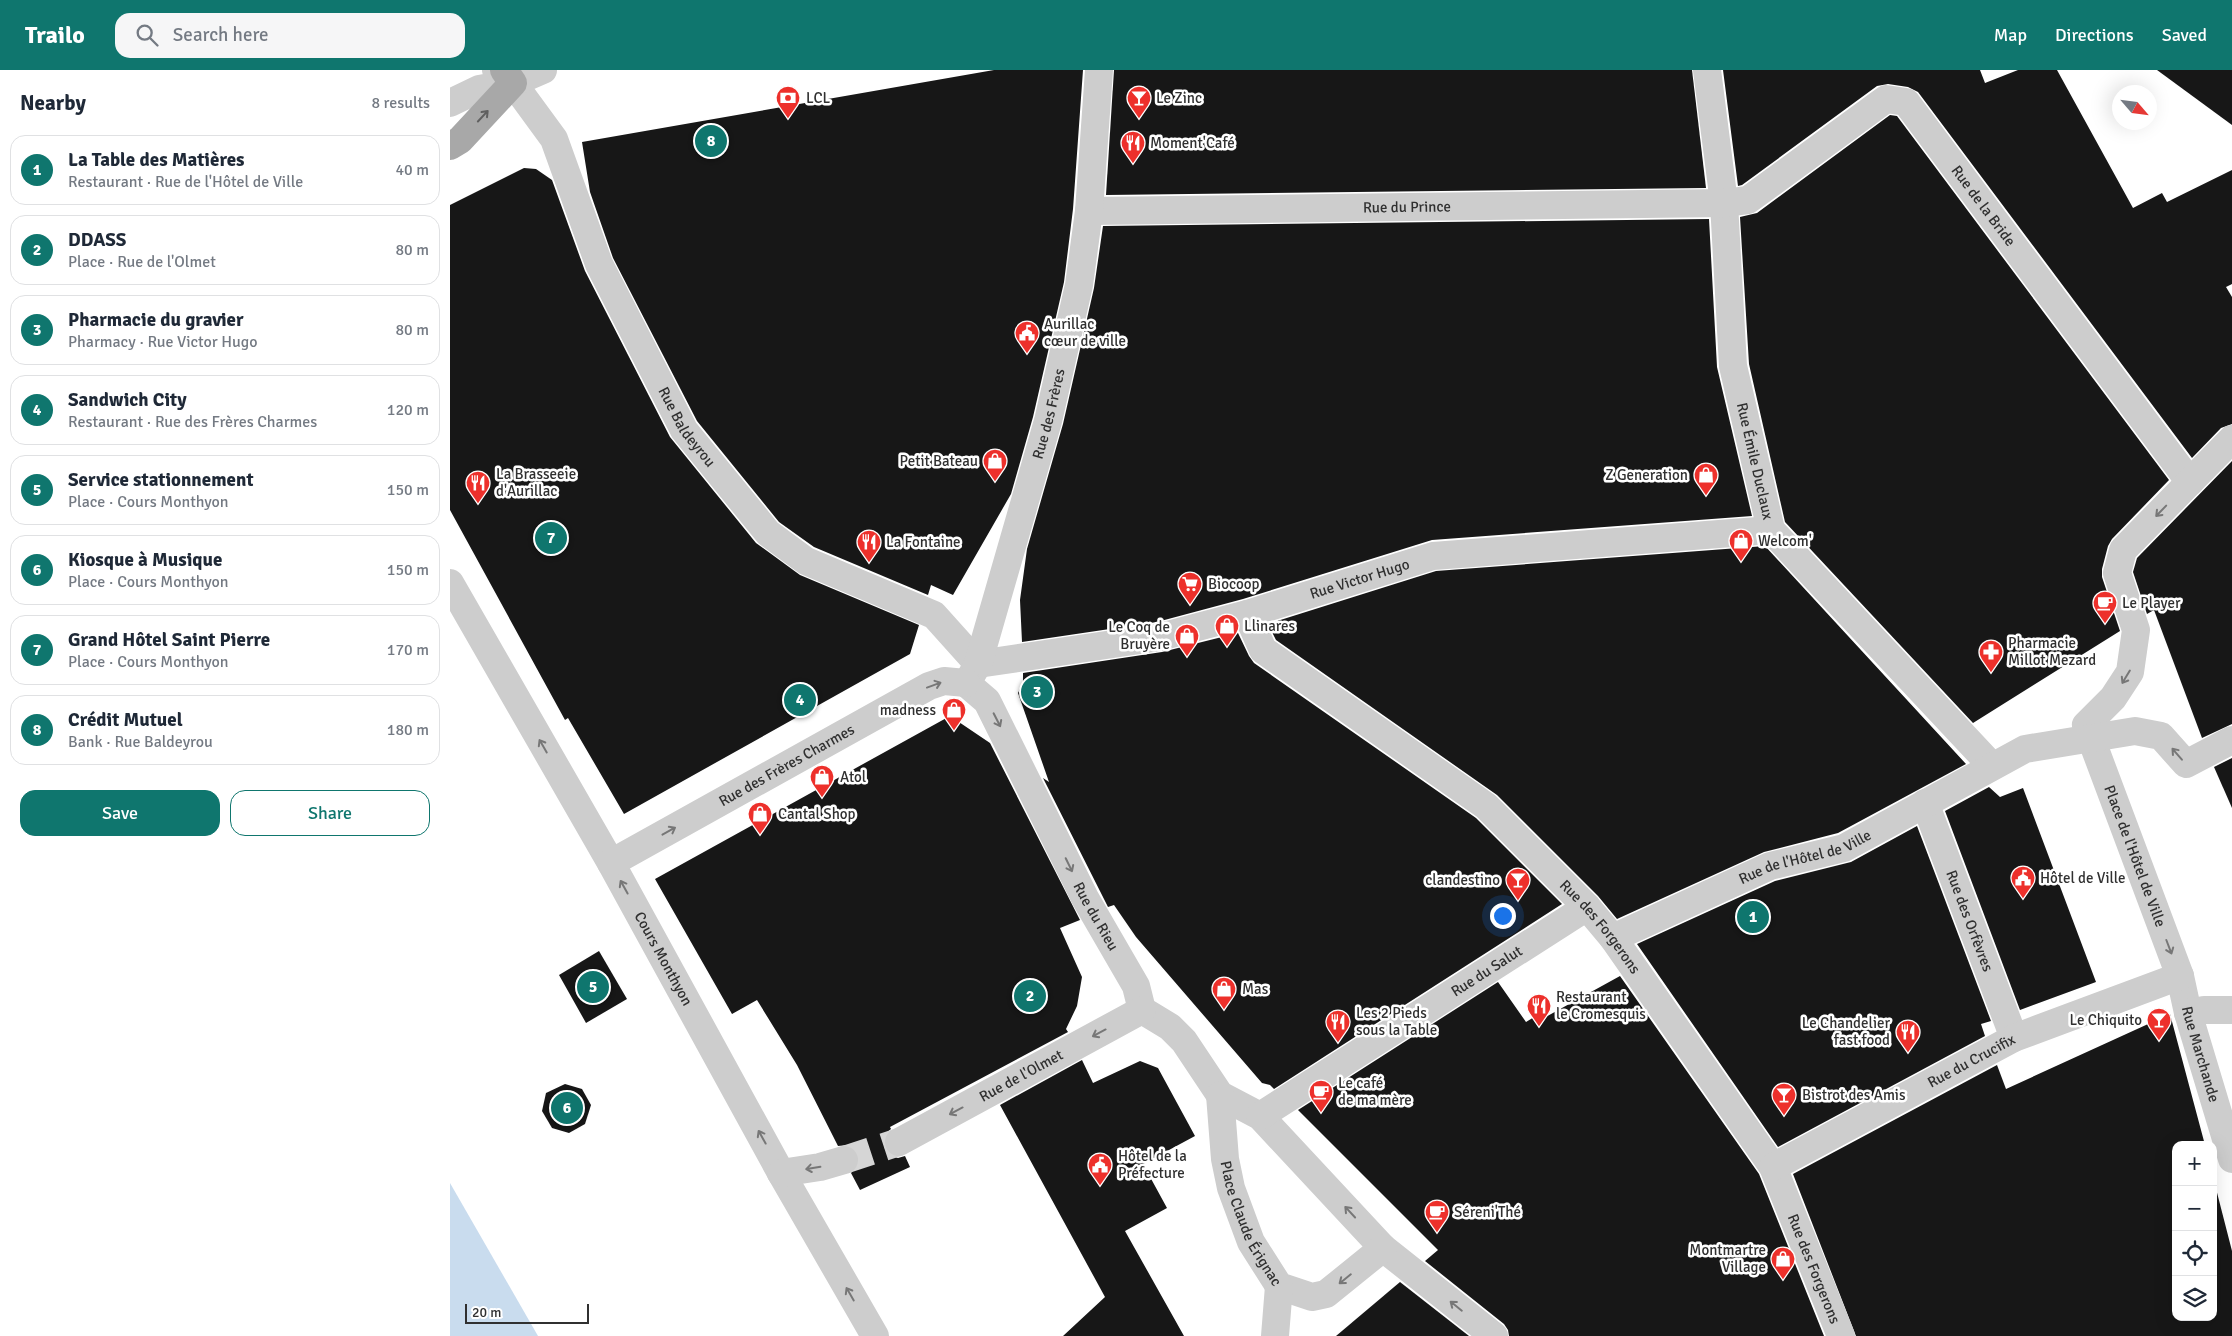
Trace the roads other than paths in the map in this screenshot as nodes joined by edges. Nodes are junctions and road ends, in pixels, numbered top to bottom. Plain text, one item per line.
1 (543, 70) edge
2 (1099, 70) edge
3 (1707, 70) edge
4 (504, 74) edge
5 (450, 103) edge
6 (450, 146) edge
7 (1724, 203) junction
8 (1089, 211) junction
9 (2232, 439) edge
10 (2190, 482) junction
11 (1771, 530) junction
12 (450, 583) edge
13 (1247, 614) junction
14 (972, 674) junction
15 (2091, 737) junction
16 (2232, 740) edge
17 (1992, 766) junction
18 (1925, 803) junction
19 (611, 863) junction
20 (1588, 907) junction
21 (1613, 938) junction
22 (2180, 976) junction
23 (1142, 1010) junction
24 (2232, 1010) edge
25 (2188, 1013) junction
26 (2014, 1038) junction
27 (1220, 1095) junction
28 (1260, 1116) junction
29 (899, 1142) tunnel mouth
30 (844, 1160) tunnel mouth
31 (2232, 1160) edge
32 (1773, 1168) junction
33 (781, 1172) junction
34 (1383, 1248) junction
35 (1279, 1286) junction
36 (875, 1336) edge
37 (1275, 1336) edge
38 (1494, 1336) edge
39 (1841, 1336) edge

1 - 4 street
2 - 8 street, Rue des Frères
3 - 7 street, Rue Émile Duclaux
4 - 5 street
6 -> 4 main road
4 - 14 street, Rue Baldeyrou
7 - 8 street, Rue du Prince
7 - 10 street, Rue de la Bride
7 - 11 street, Rue Émile Duclaux
8 - 14 street, Rue des Frères
9 - 10 street
10 -> 15 street, Place de l'Hôtel de Ville
11 - 13 street, Rue Victor Hugo
11 - 17 street, Rue Émile Duclaux
19 -> 12 street, Cours Monthyon
13 - 14 street, Rue Victor Hugo
13 - 20 street, Rue des Forgerons
19 -> 14 street, Rue des Frères Charmes
14 -> 23 street, Rue du Rieu
16 -> 15 street
15 - 17 street
15 -> 22 street, Place de l'Hôtel de Ville
17 - 18 street, Rue de l'Hôtel de Ville
18 - 21 street, Rue de l'Hôtel de Ville
18 - 26 street, Rue des Orfèvres
33 -> 19 street, Cours Monthyon
20 - 21 street, Rue des Forgerons
20 - 28 street, Rue du Salut
21 - 32 street, Rue des Forgerons
22 - 25 street, Rue Marchande
22 - 26 street, Rue du Crucifix
23 - 27 street
23 -> 29 street, Rue de l'Olmet
24 - 25 street
25 - 31 street, Rue Marchande
26 - 32 street, Rue du Crucifix
27 - 28 street
27 - 35 street, Place Claude Érignac
34 -> 28 street
30 -> 33 street
32 - 39 street, Rue des Forgerons
36 -> 33 street, Cours Monthyon
34 -> 35 street, Place Claude Érignac
38 -> 34 street
35 - 37 street

